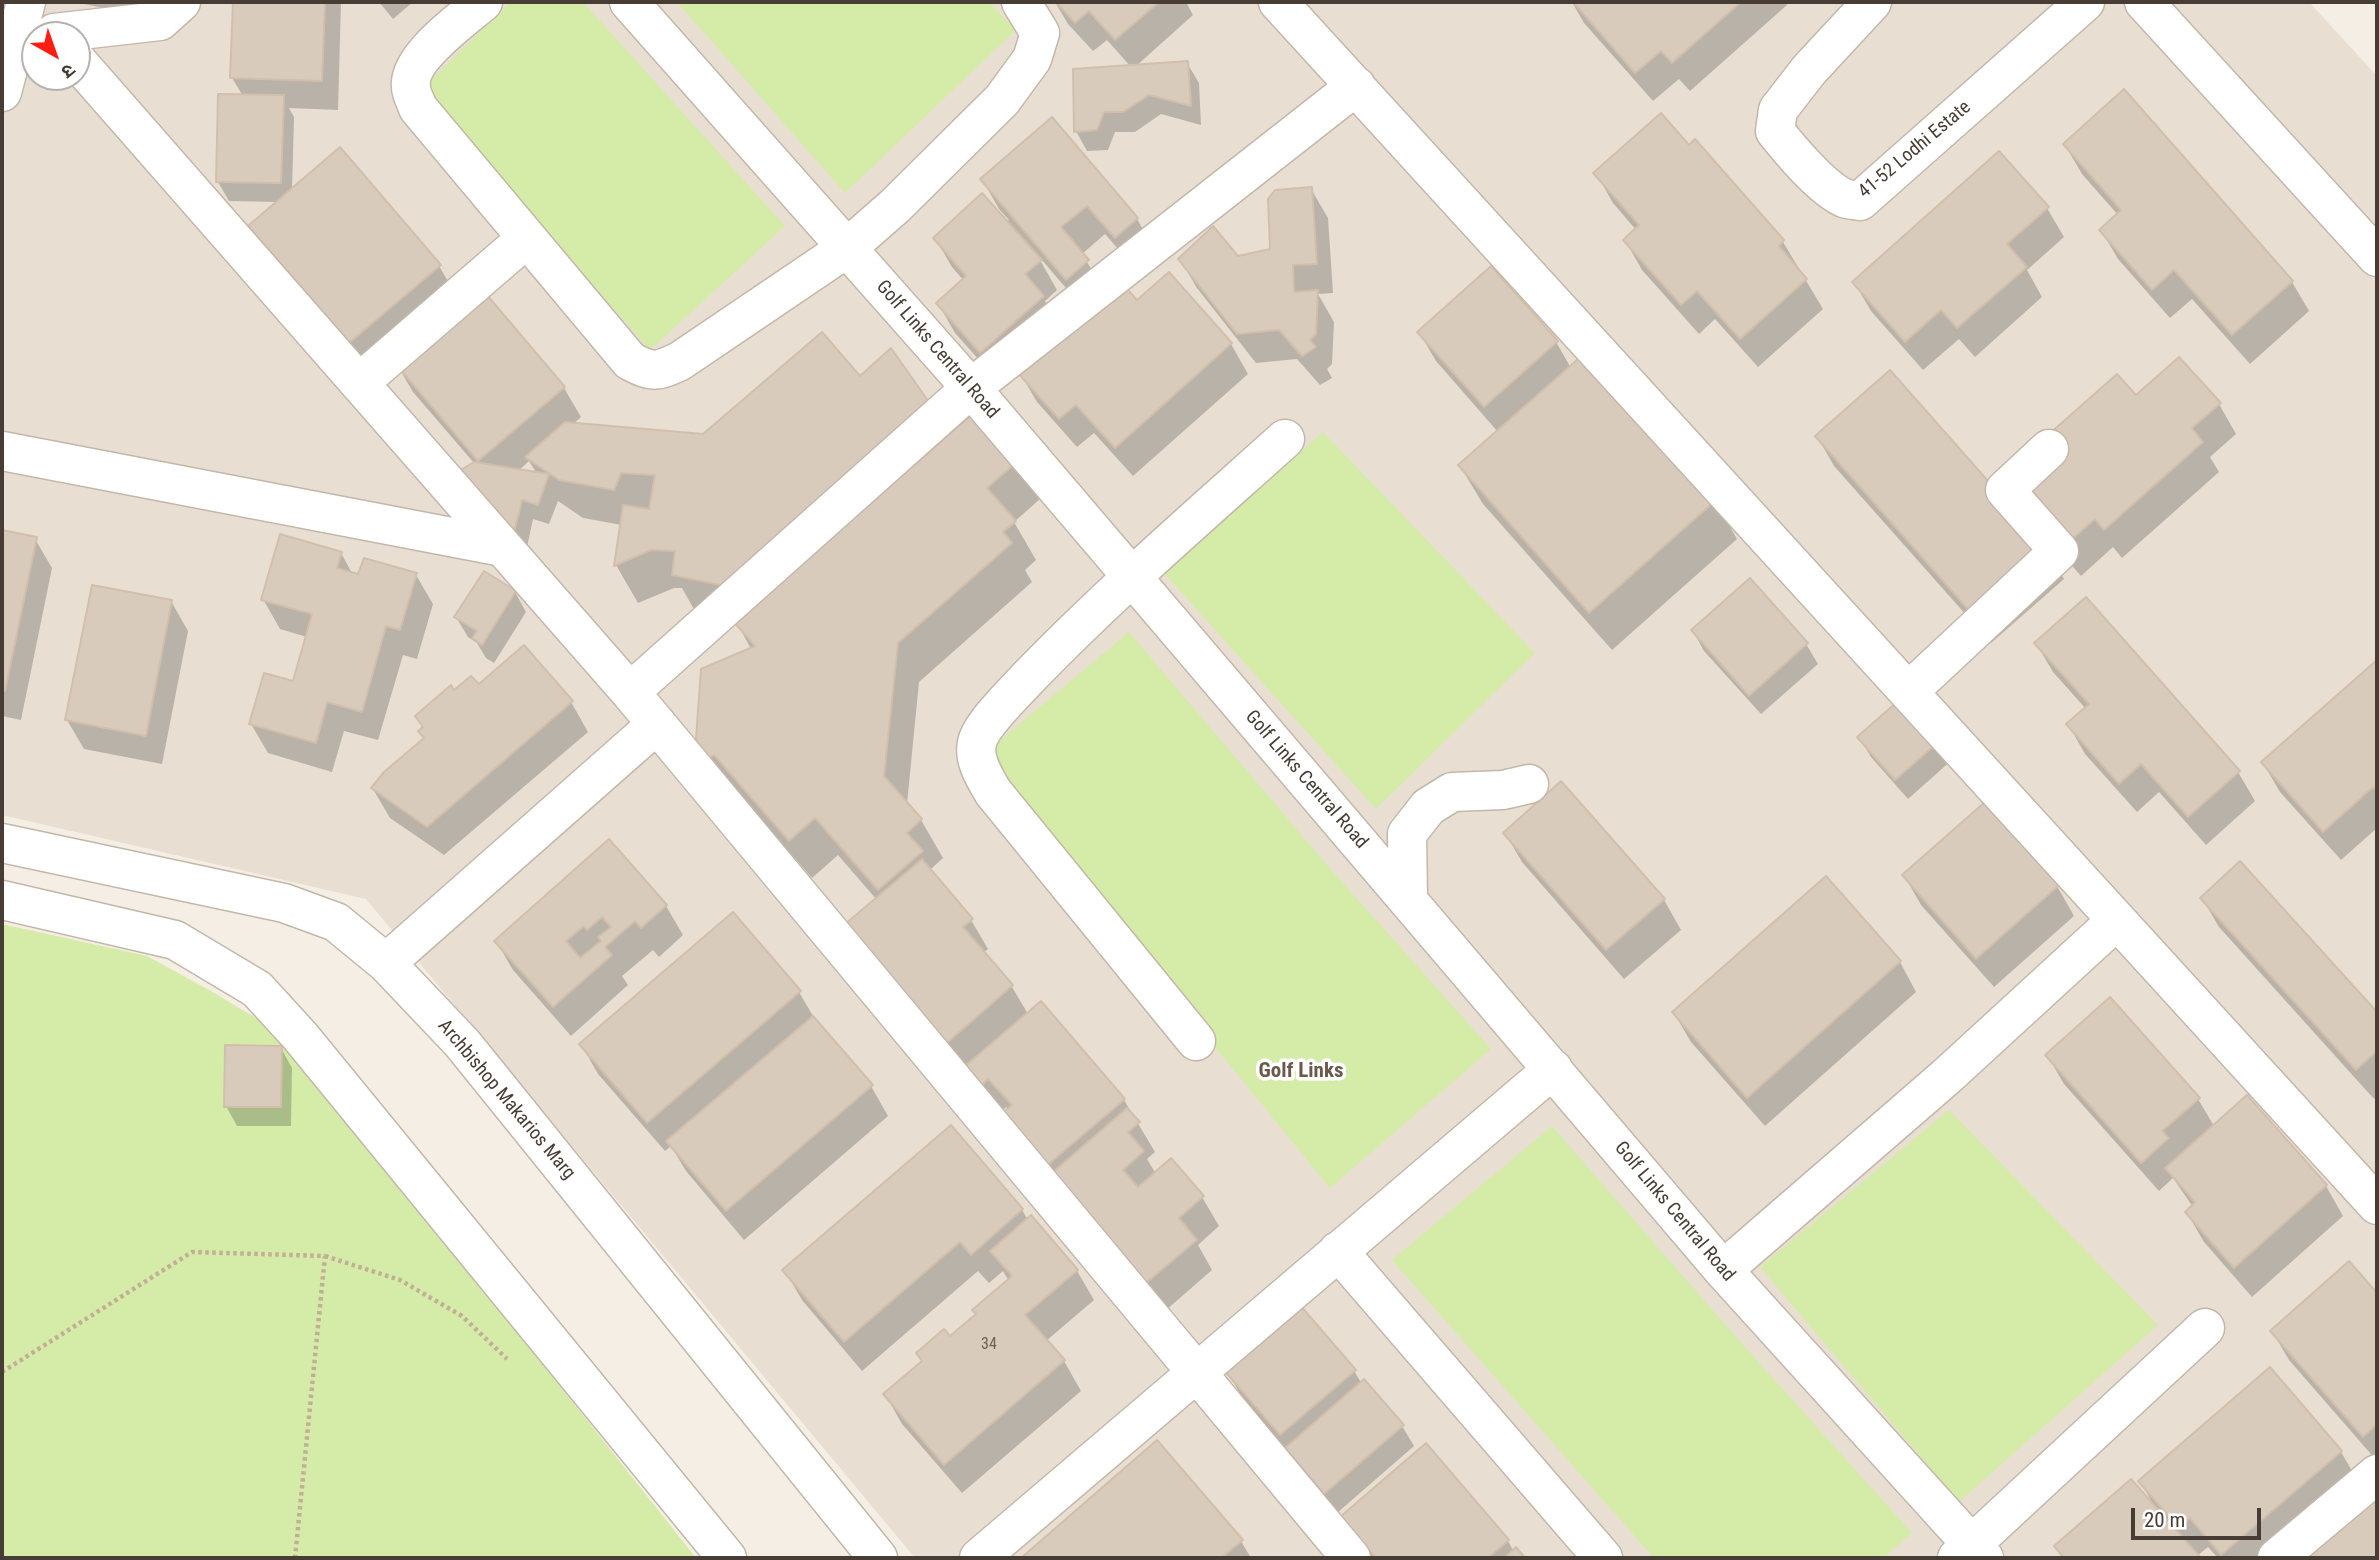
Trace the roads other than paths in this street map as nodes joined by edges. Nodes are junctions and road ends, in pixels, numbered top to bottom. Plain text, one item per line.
1 (26, 2) edge
2 (32, 2) edge
3 (181, 2) edge
4 (483, 2) edge
5 (629, 2) edge
6 (1021, 2) edge
7 (1278, 2) edge
8 (1872, 2) edge
9 (2085, 2) edge
10 (2144, 2) edge
11 (46, 21) edge
12 (91, 36) edge
13 (91, 76) edge
14 (1356, 86) junction
15 (2, 92) edge
16 (527, 238) junction
17 (847, 248) junction
18 (2377, 257) edge
19 (359, 383) junction
20 (971, 388) junction
21 (1285, 439) dead end
22 (2049, 449) dead end
23 (2, 452) edge
24 (503, 547) junction
25 (1132, 576) junction
26 (1909, 691) junction
27 (630, 692) junction
28 (657, 724) junction
29 (1530, 784) dead end
30 (2, 843) edge
31 (1408, 899) junction
32 (2, 900) edge
33 (2117, 920) junction
34 (386, 963) junction
35 (1196, 1041) dead end
36 (1553, 1069) junction
37 (2377, 1205) edge
38 (1339, 1251) junction
39 (1723, 1270) junction
40 (2205, 1328) dead end
41 (1196, 1371) junction
42 (2377, 1475) edge
43 (1972, 1554) edge
44 (727, 1558) edge
45 (878, 1558) edge
46 (979, 1558) edge
47 (1351, 1558) edge
48 (1603, 1558) edge
49 (2277, 1558) edge

1 - 15 street
2 - 11 street
3 - 12 street
4 - 16 street
5 - 17 street, Golf Links Central Road
6 - 17 street
7 - 14 street
8 - 9 street, 41-52 Lodhi Estate
10 - 18 street
13 - 19 street
14 - 20 street
14 - 26 street
16 - 17 street
16 - 19 street
17 - 20 street, Golf Links Central Road
19 - 24 street
20 - 25 street, Golf Links Central Road
20 - 27 street
21 - 25 street
22 - 26 street
23 - 24 street
24 - 27 street
25 - 31 street, Golf Links Central Road
25 - 35 street
26 - 33 street
27 - 28 street
28 - 34 street
28 - 41 street
29 - 31 street
30 - 34 street, Archbishop Makarios Marg
31 - 36 street, Golf Links Central Road
32 - 44 street
33 - 37 street
33 - 39 street
34 - 45 street, Archbishop Makarios Marg
36 - 38 street
36 - 39 street, Golf Links Central Road
38 - 41 street
38 - 48 street
39 - 43 street, Golf Links Central Road
40 - 43 street
41 - 46 street
41 - 47 street
42 - 49 street

